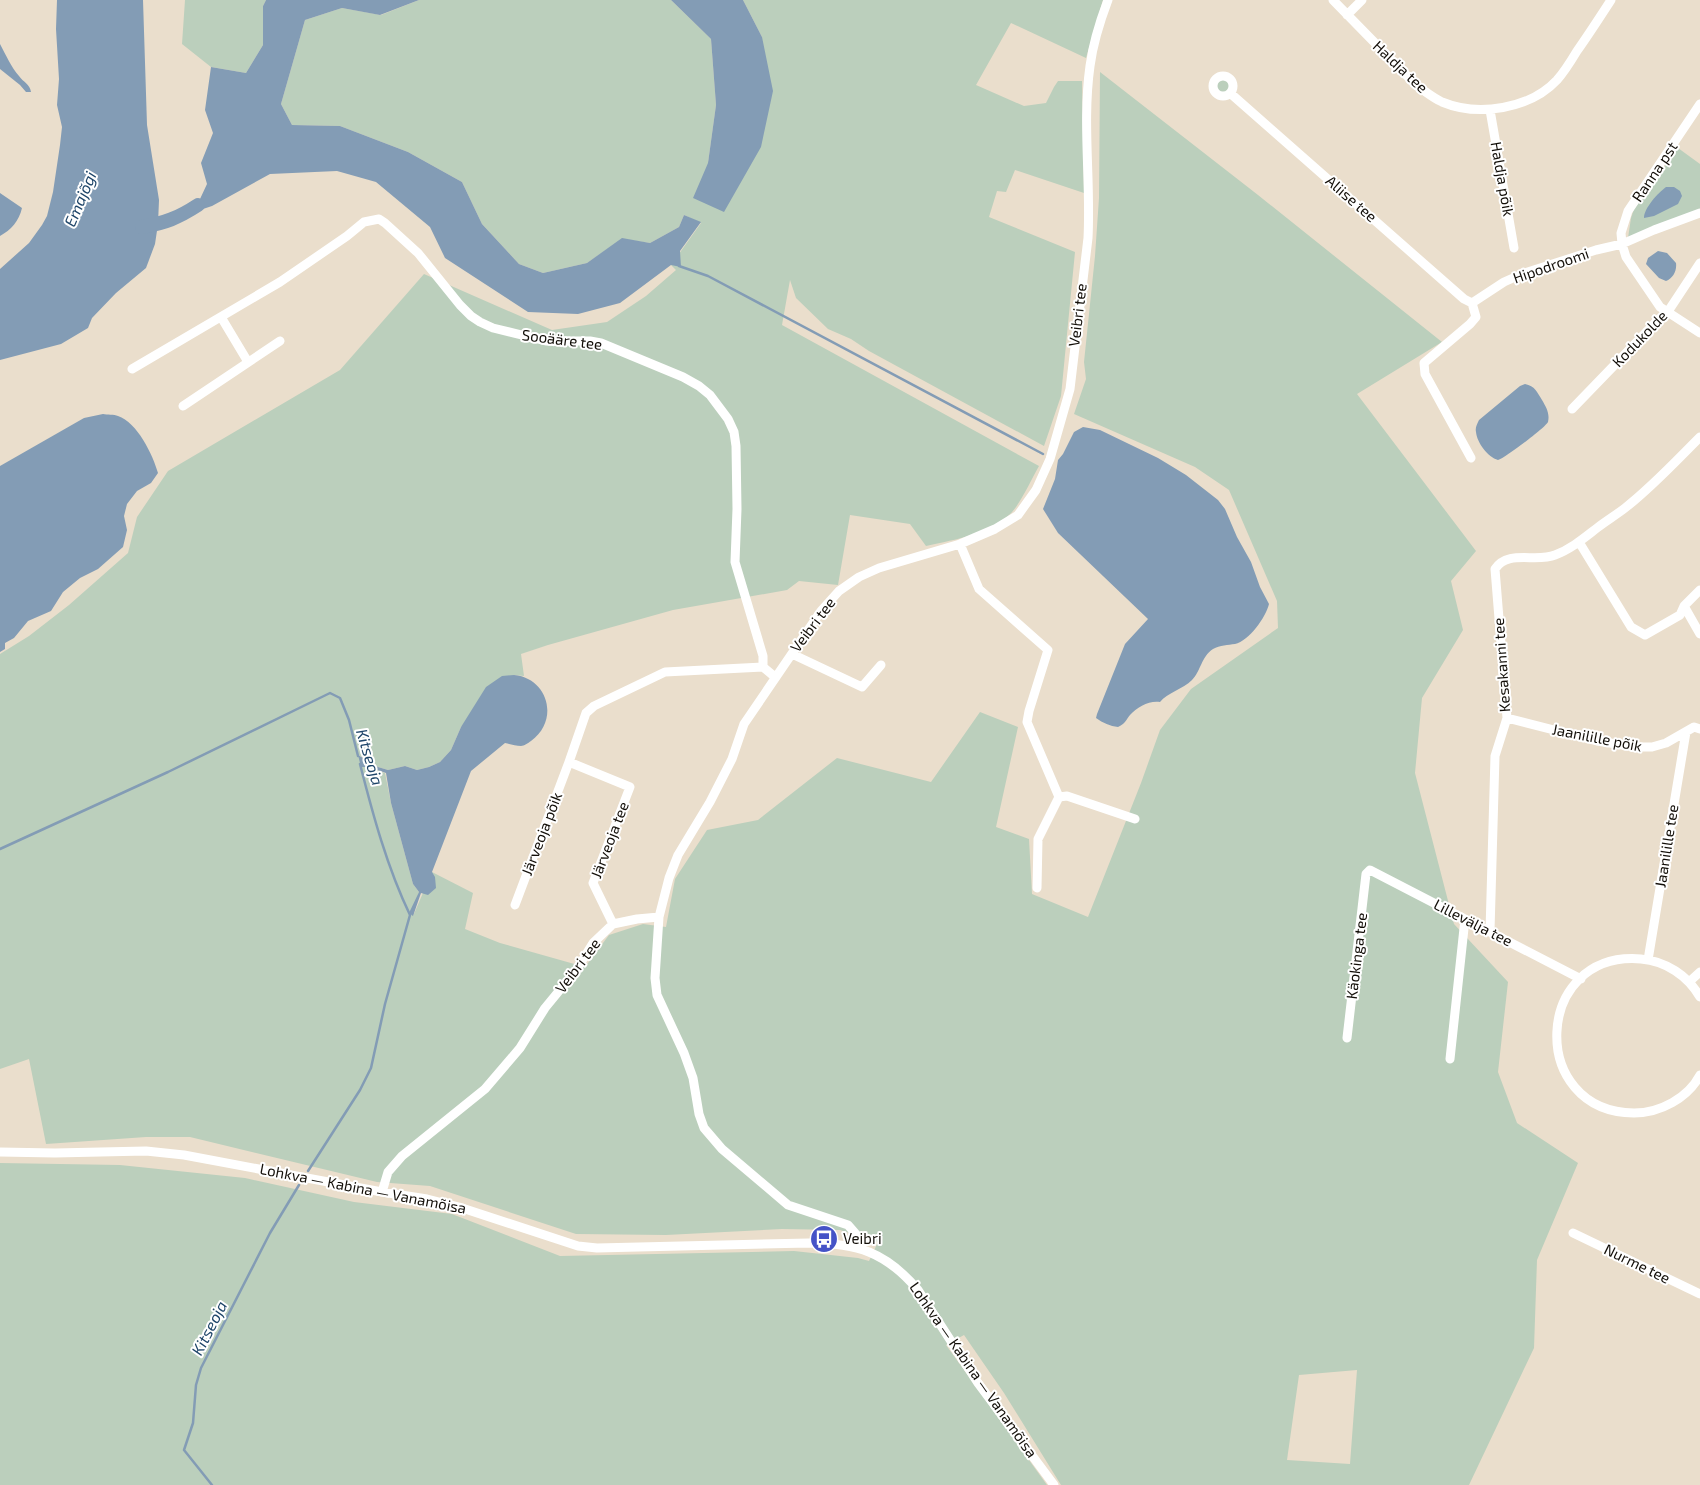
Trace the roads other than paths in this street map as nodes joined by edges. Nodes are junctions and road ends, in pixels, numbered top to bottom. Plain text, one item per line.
1 (1108, 0) edge
2 (1333, 0) edge
3 (1362, 0) edge
4 (1611, 0) edge
5 (1347, 15) junction
6 (1230, 93) dead end
7 (1700, 104) edge
8 (1490, 110) junction
9 (1700, 213) edge
10 (1622, 244) junction
11 (1514, 248) dead end
12 (1700, 263) edge
13 (1472, 304) junction
14 (1667, 312) junction
15 (222, 317) junction
16 (1700, 333) edge
17 (280, 341) dead end
18 (248, 362) junction
19 (132, 369) dead end
20 (183, 406) dead end
21 (1572, 409) dead end
22 (1700, 437) edge
23 (1471, 458) dead end
24 (1579, 542) junction
25 (960, 544) junction
26 (1700, 590) edge
27 (1684, 606) junction
28 (1700, 634) edge
29 (792, 654) junction
30 (881, 665) dead end
31 (763, 668) junction
32 (775, 678) junction
33 (1507, 718) junction
34 (1700, 729) edge
35 (1686, 732) junction
36 (569, 762) junction
37 (1059, 797) junction
38 (1135, 819) dead end
39 (1366, 874) joint
40 (1037, 888) dead end
41 (515, 905) dead end
42 (659, 916) junction
43 (1465, 919) junction
44 (613, 924) junction
45 (1490, 931) junction
46 (1648, 960) junction
47 (1700, 972) edge
48 (1581, 978) junction
49 (1689, 982) junction
50 (1700, 997) edge
51 (1347, 1038) dead end
52 (1450, 1059) dead end
53 (1700, 1075) edge
54 (0, 1152) edge
55 (382, 1192) junction
56 (1573, 1233) dead end
57 (854, 1247) junction
58 (1700, 1294) edge
59 (1054, 1485) edge

1 - 25 street, Veibri tee
2 - 5 street, Haldja tee
3 - 5 street
4 - 8 street, Haldja tee
5 - 8 street, Haldja tee
6 - 13 street, Aliise tee
7 - 10 street, Ranna pst
8 - 11 street, Haldja põik
9 - 10 street, Hipodroomi
10 - 13 street, Hipodroomi
10 - 14 street
12 - 14 street, Kodukolde
13 - 23 street
14 - 16 street
14 - 21 street, Kodukolde
15 - 18 street
15 - 19 street, Sooääre tee
15 - 31 street, Sooääre tee
17 - 18 street
18 - 20 street
22 - 24 street, Kesakanni tee
24 - 27 street
24 - 33 street, Kesakanni tee
25 - 29 street, Veibri tee
25 - 37 street
26 - 27 street
27 - 28 street
29 - 30 street
29 - 32 street, Veibri tee
31 - 32 street
31 - 36 street
32 - 42 street, Veibri tee
33 - 35 street, Jaanilille põik
33 - 45 street, Kesakanni tee
34 - 35 street, Jaanilille põik
35 - 46 street, Jaanilille tee
36 - 41 street, Järveoja põik
36 - 44 street, Järveoja tee
37 - 38 street
37 - 40 street
39 - 43 street, Lillevälja tee
39 - 51 street, Käokinga tee
42 - 44 street, Veibri tee
42 - 57 street
43 - 45 street, Lillevälja tee
43 - 52 street
44 - 55 street, Veibri tee
45 - 48 street, Lillevälja tee
46 - 48 street
46 - 49 street
47 - 49 street
48 - 53 street
49 - 50 street
54 - 55 street, Lohkva — Kabina — Vanamõisa
55 - 57 street, Lohkva — Kabina — Vanamõisa
56 - 58 street, Nurme tee
57 - 59 street, Lohkva — Kabina — Vanamõisa

